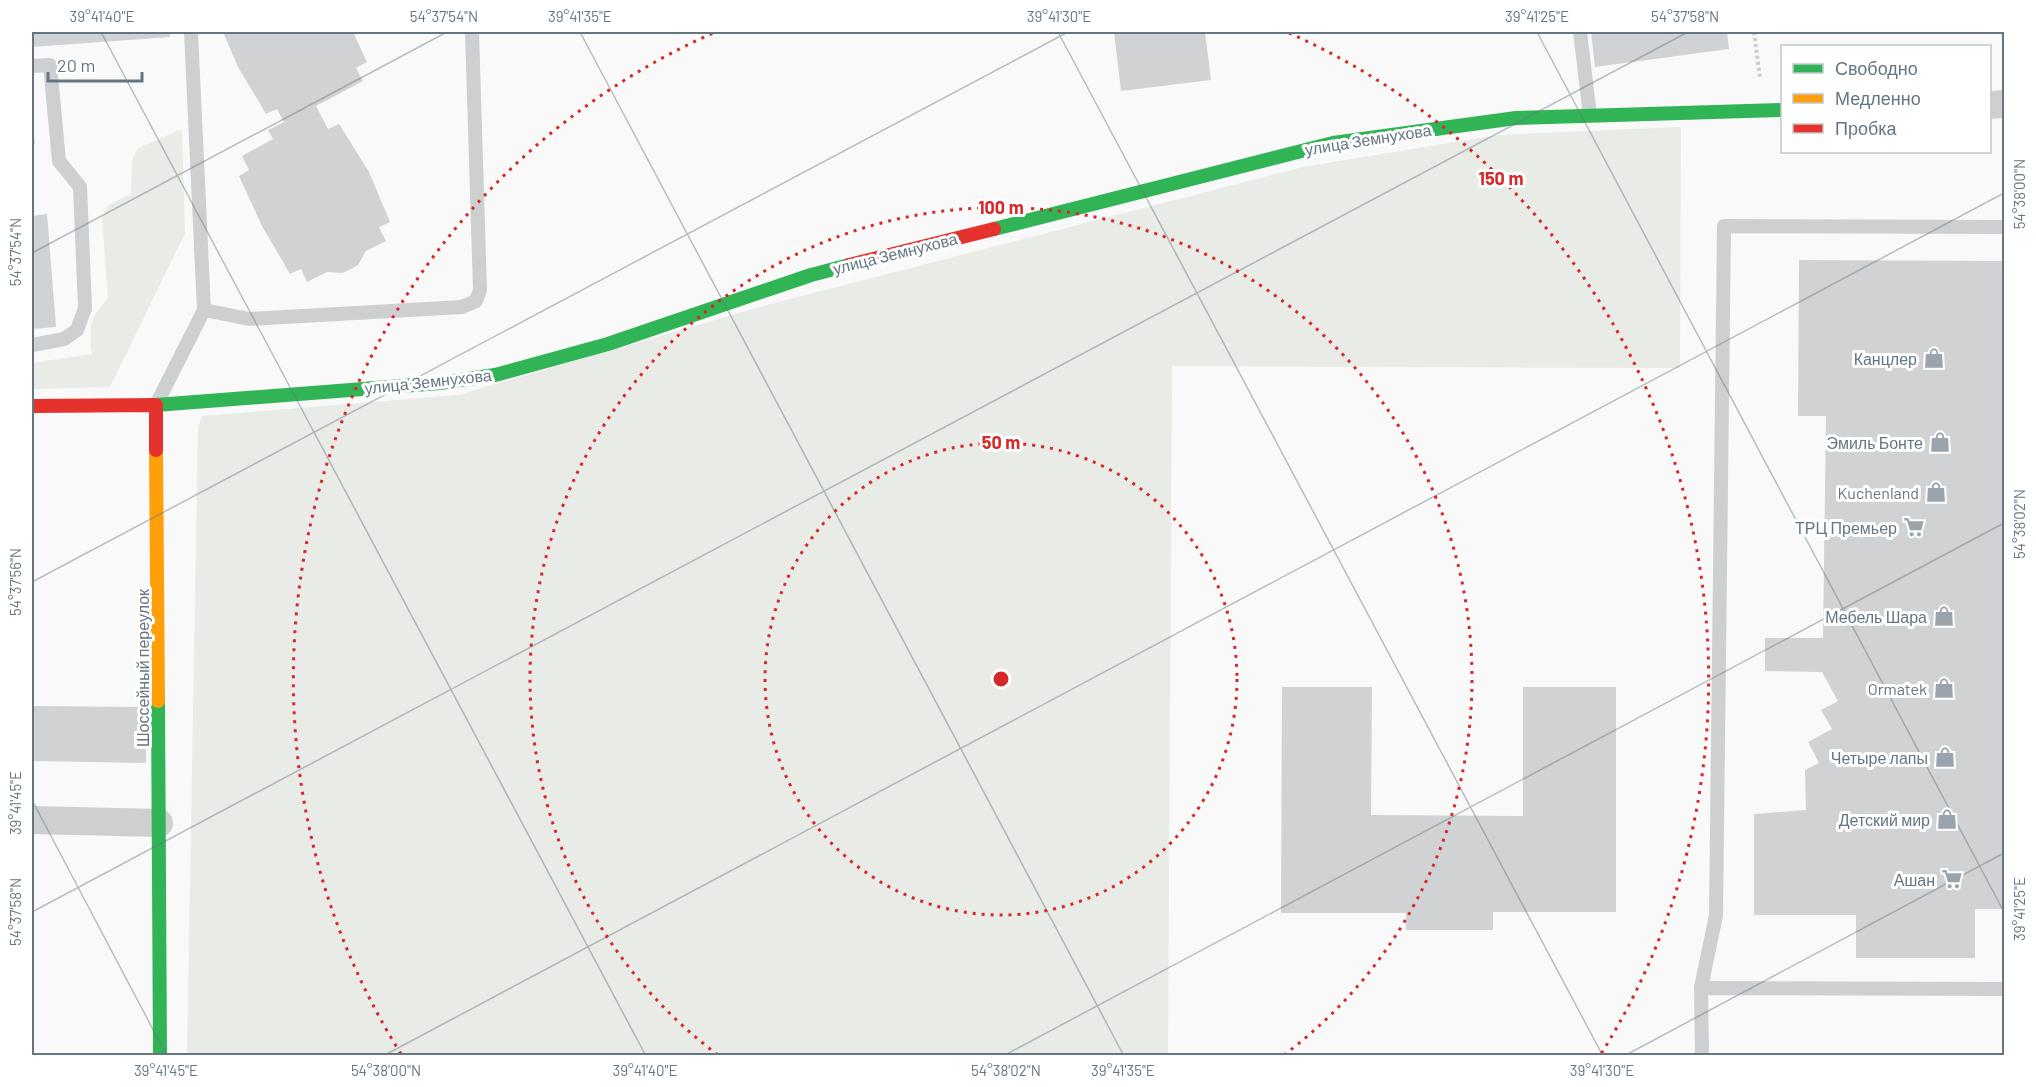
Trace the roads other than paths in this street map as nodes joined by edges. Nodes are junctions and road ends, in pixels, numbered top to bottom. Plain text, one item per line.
1 (191, 32) edge
2 (472, 32) edge
3 (1580, 32) edge
4 (32, 66) edge
5 (1781, 110) edge
6 (1590, 115) junction
7 (2004, 226) edge
8 (204, 310) junction
9 (32, 345) edge
10 (156, 405) junction
11 (32, 406) edge
12 (32, 820) edge
13 (159, 823) junction
14 (1701, 988) junction
15 (2004, 989) edge
16 (160, 1056) edge
17 (1702, 1056) edge

1 - 8 lane
2 - 8 lane
3 - 6 lane
4 - 9 lane
5 - 6 street, улица Земнухова
6 - 10 street, улица Земнухова
7 - 14 lane
8 - 10 lane
10 - 11 street
10 - 13 street, Шоссейный переулок
12 - 13 street
13 - 16 street, Шоссейный переулок
14 - 15 lane
14 - 17 lane

